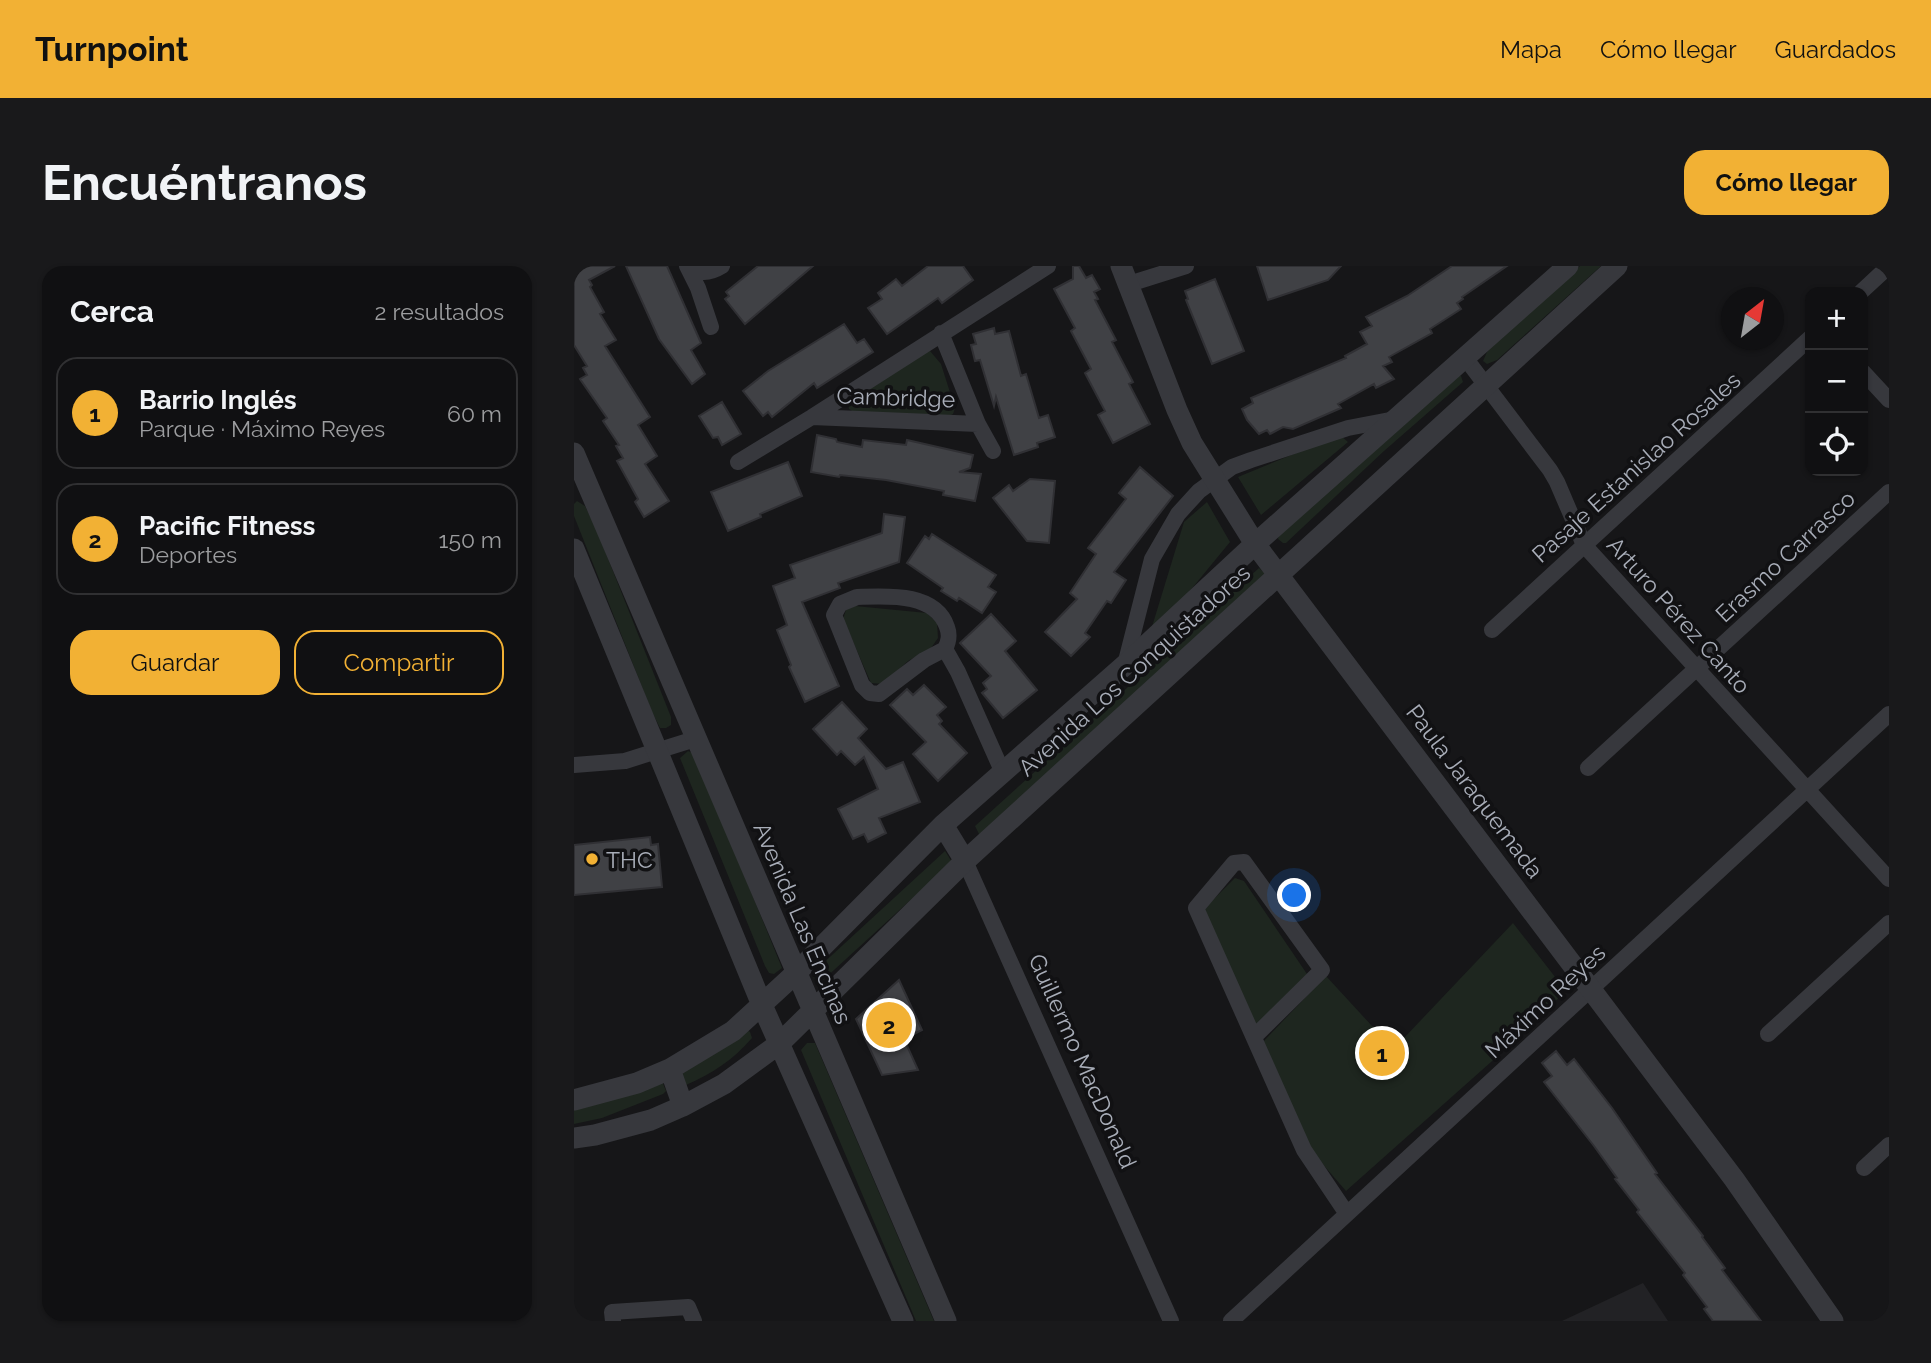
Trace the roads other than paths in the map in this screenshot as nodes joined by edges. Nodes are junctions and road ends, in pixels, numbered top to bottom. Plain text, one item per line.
1 (687, 266) edge
2 (722, 266) edge
3 (1048, 266) edge
4 (1186, 266) edge
5 (1569, 266) edge
6 (1617, 266) edge
7 (1889, 267) edge
8 (1125, 275) edge
9 (1867, 287) edge
10 (711, 327) dead end
11 (942, 333) junction
12 (1805, 343) edge
13 (1466, 359) junction
14 (1868, 377) edge
15 (1486, 385) junction
16 (1889, 400) edge
17 (812, 417) junction
18 (1398, 418) junction
19 (978, 424) junction
20 (993, 451) dead end
21 (574, 453) edge
22 (738, 462) dead end
23 (1213, 478) junction
24 (580, 484) edge
25 (1889, 492) edge
26 (1255, 544) junction
27 (1584, 545) junction
28 (574, 549) edge
29 (1278, 573) junction
30 (1492, 630) dead end
31 (945, 649) junction
32 (1125, 664) junction
33 (1696, 668) junction
34 (1889, 714) edge
35 (695, 739) junction
36 (658, 752) junction
37 (574, 765) edge
38 (1588, 768) dead end
39 (1003, 773) junction
40 (1807, 790) junction
41 (943, 825) junction
42 (965, 861) junction
43 (1889, 879) edge
44 (1889, 923) edge
45 (797, 972) junction
46 (1591, 989) junction
47 (762, 1006) junction
48 (814, 1011) junction
49 (1768, 1034) dead end
50 (1254, 1037) junction
51 (780, 1042) junction
52 (670, 1069) junction
53 (574, 1100) edge
54 (684, 1107) junction
55 (574, 1138) edge
56 (1889, 1145) edge
57 (1864, 1168) dead end
58 (1348, 1214) junction
59 (613, 1321) edge
60 (694, 1321) edge
61 (903, 1321) edge
62 (946, 1321) edge
63 (1171, 1321) edge
64 (1231, 1321) edge
65 (1833, 1321) edge

1 - 2 street
1 - 10 street
3 - 11 street, Cambridge
4 - 8 street
5 - 13 street, Avenida Los Conquistadores
6 - 15 street, Avenida Los Conquistadores
7 - 9 street
8 - 23 street, Paula Jaraquemada
11 - 17 street, Cambridge
11 - 19 street, Cambridge
12 - 27 street, Pasaje Estanislao Rosales
13 - 15 street, Arturo Pérez Canto
13 - 18 street, Avenida Los Conquistadores
14 - 16 street
15 - 27 street, Arturo Pérez Canto
15 - 29 street, Avenida Los Conquistadores
17 - 19 street, Cambridge
17 - 22 street, Cambridge
18 - 23 street, Avenida Los Conquistadores
18 - 26 street, Avenida Los Conquistadores
19 - 20 street, Cambridge
21 - 24 street, Avenida Las Encinas
23 - 26 street, Paula Jaraquemada
23 - 32 street, Avenida Los Conquistadores
24 - 35 street, Avenida Las Encinas
25 - 33 street, Erasmo Carrasco
26 - 29 street, Paula Jaraquemada
26 - 32 street, Avenida Los Conquistadores
27 - 30 street, Pasaje Estanislao Rosales
27 - 33 street, Arturo Pérez Canto
28 - 36 street
29 - 42 street, Avenida Los Conquistadores
29 - 46 street, Paula Jaraquemada
31 - 31 street
31 - 39 street
32 - 39 street, Avenida Los Conquistadores
33 - 38 street, Erasmo Carrasco
33 - 40 street, Arturo Pérez Canto
34 - 40 street, Máximo Reyes
35 - 36 street
35 - 45 street, Avenida Las Encinas
36 - 37 street
36 - 47 street
39 - 41 street, Avenida Los Conquistadores
40 - 43 street, Arturo Pérez Canto
40 - 46 street, Máximo Reyes
41 - 42 street, Guillermo MacDonald
41 - 45 street, Avenida Los Conquistadores
42 - 48 street, Avenida Los Conquistadores
42 - 63 street, Guillermo MacDonald
44 - 49 street
45 - 47 street, Avenida Los Conquistadores
45 - 48 street, Avenida Las Encinas
46 - 58 street, Máximo Reyes
46 - 65 street, Paula Jaraquemada
47 - 51 street
47 - 52 street, Avenida Los Conquistadores
48 - 51 street, Avenida Los Conquistadores
48 - 62 street, Avenida Las Encinas
50 - 50 street
50 - 58 street
51 - 54 street, Avenida Los Conquistadores
51 - 61 street
52 - 53 street, Avenida Los Conquistadores
52 - 54 street
54 - 55 street, Avenida Los Conquistadores
56 - 57 street
58 - 64 street, Máximo Reyes
59 - 60 street

